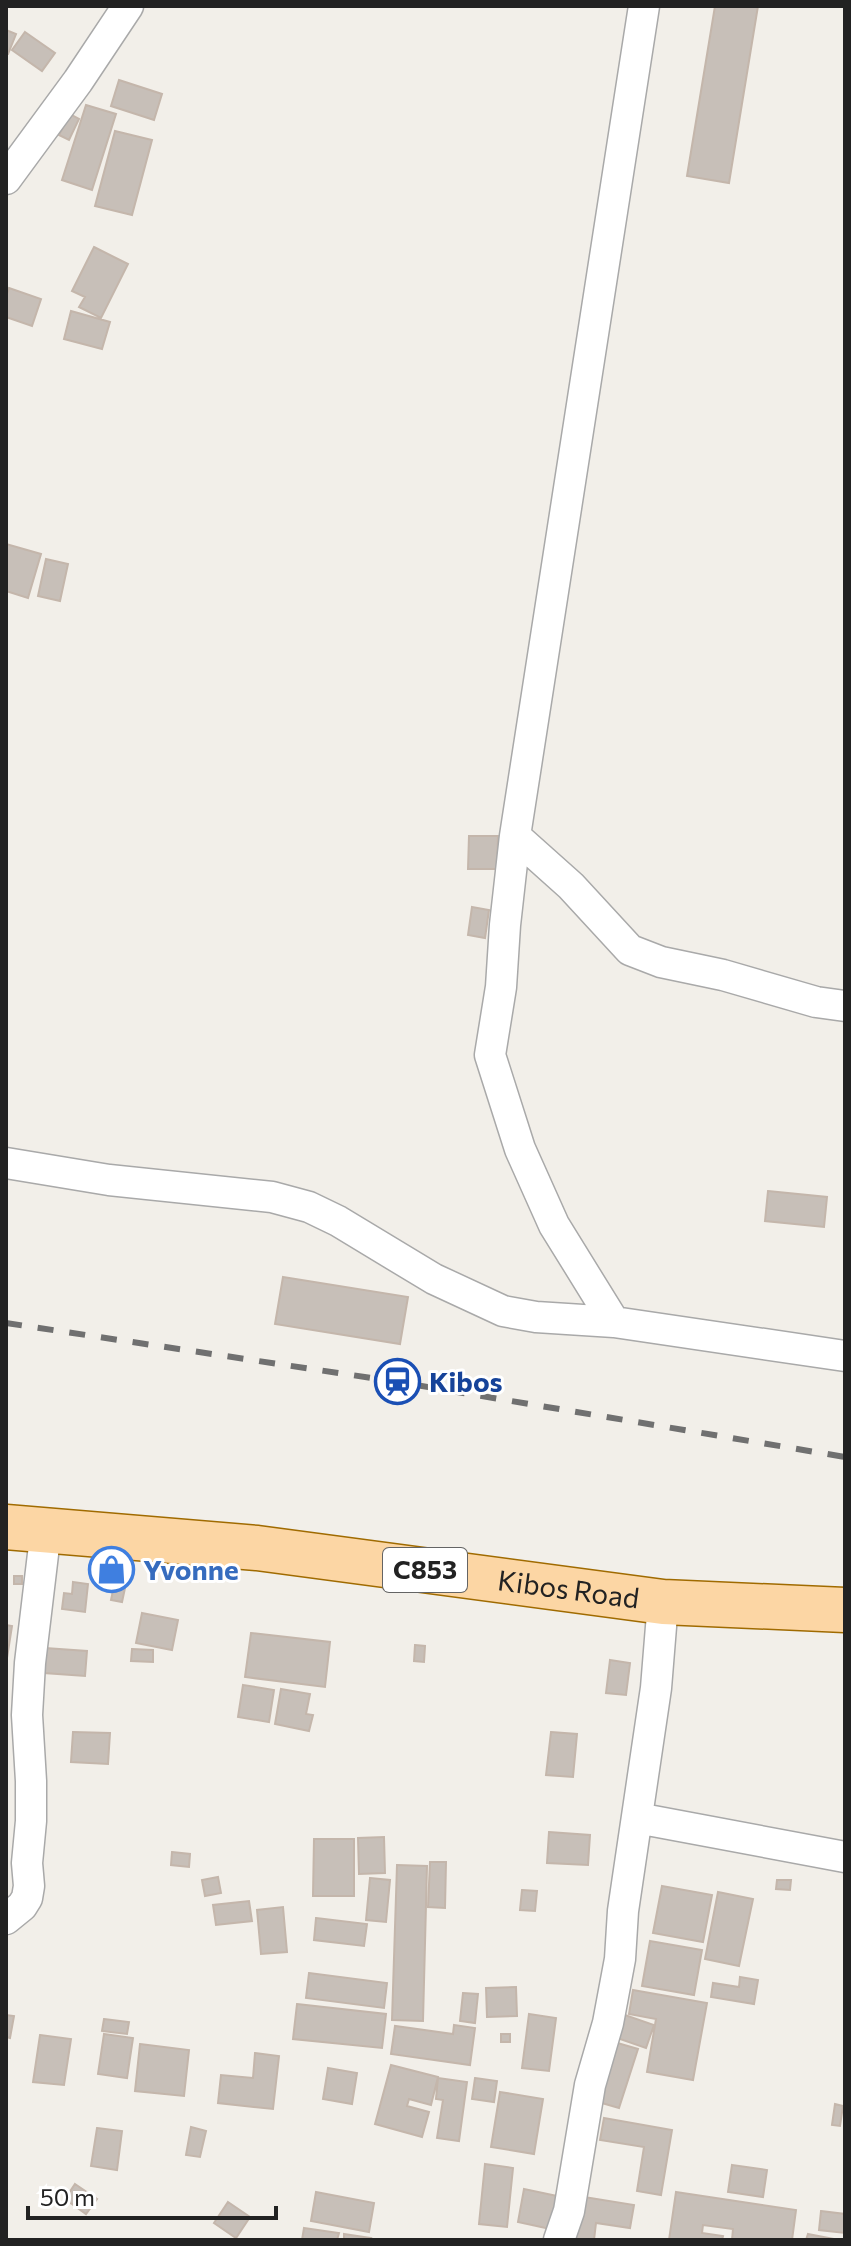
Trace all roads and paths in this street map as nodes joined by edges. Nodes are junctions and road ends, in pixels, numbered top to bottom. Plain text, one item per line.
1 (128, 6) edge
2 (644, 6) edge
3 (6, 179) edge
4 (515, 836) junction
5 (845, 1006) edge
6 (6, 1163) edge
7 (614, 1322) junction
8 (845, 1356) edge
9 (26, 1528) edge
10 (663, 1602) junction
11 (845, 1610) edge
12 (637, 1818) junction
13 (845, 1857) edge
14 (6, 1919) edge
15 (559, 2240) edge

1 - 3 street
2 - 4 street
4 - 5 street
4 - 7 street
6 - 7 street
7 - 8 street
9 - 10 main road, Kibos Road / C853
9 - 14 street
10 - 11 main road, Kibos Road / C853
10 - 12 street
12 - 13 street
12 - 15 street

